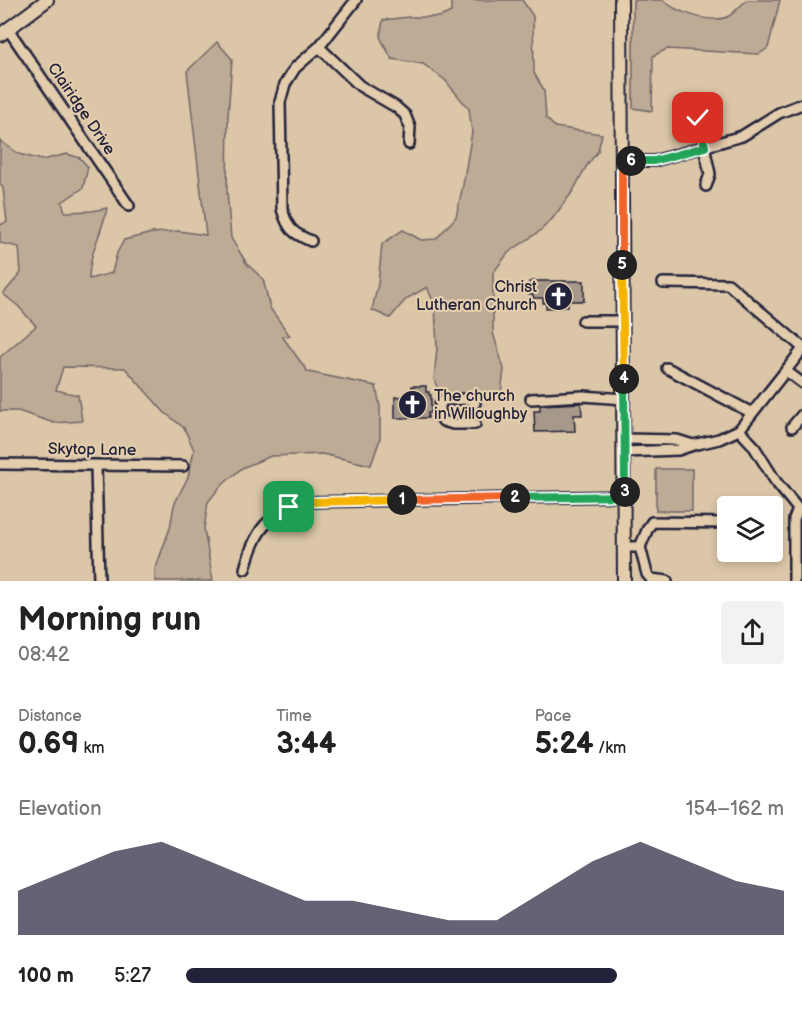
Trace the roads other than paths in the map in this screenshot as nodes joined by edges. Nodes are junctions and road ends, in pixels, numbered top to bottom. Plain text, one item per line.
1 (47, 0) edge
2 (356, 0) edge
3 (621, 0) edge
4 (4, 32) edge
5 (319, 47) junction
6 (703, 103) dead end
7 (802, 104) edge
8 (409, 144) dead end
9 (705, 147) junction
10 (622, 161) junction
11 (706, 186) dead end
12 (129, 206) dead end
13 (310, 241) dead end
14 (663, 283) dead end
15 (583, 321) dead end
16 (623, 321) junction
17 (802, 348) edge
18 (667, 368) dead end
19 (786, 371) junction
20 (802, 383) edge
21 (531, 399) dead end
22 (624, 399) junction
23 (475, 403) dead end
24 (752, 413) junction
25 (802, 415) edge
26 (475, 424) dead end
27 (792, 427) dead end
28 (739, 430) junction
29 (624, 446) junction
30 (0, 464) edge
31 (96, 466) junction
32 (183, 466) dead end
33 (625, 496) junction
34 (800, 510) edge
35 (717, 523) edge
36 (624, 547) junction
37 (640, 547) junction
38 (245, 569) dead end
39 (99, 581) edge
40 (624, 581) edge
41 (667, 581) edge
42 (795, 581) edge

1 - 4 main road
2 - 5 street
3 - 10 main road
4 - 12 street, Clairidge Drive
5 - 8 street
5 - 13 street
6 - 9 street
7 - 9 street
9 - 10 street
9 - 11 street
10 - 16 main road
14 - 17 street
15 - 16 street
16 - 22 main road
17 - 19 street
18 - 24 street
19 - 20 street
19 - 24 street
21 - 22 street
22 - 29 main road
23 - 26 street
24 - 28 street
25 - 27 street
28 - 29 street
28 - 34 street
29 - 33 main road
30 - 31 street, Skytop Lane
31 - 32 street, Skytop Lane
31 - 39 street
33 - 36 main road
33 - 38 street
34 - 42 street
35 - 37 street
36 - 37 street
36 - 40 main road
37 - 41 street

